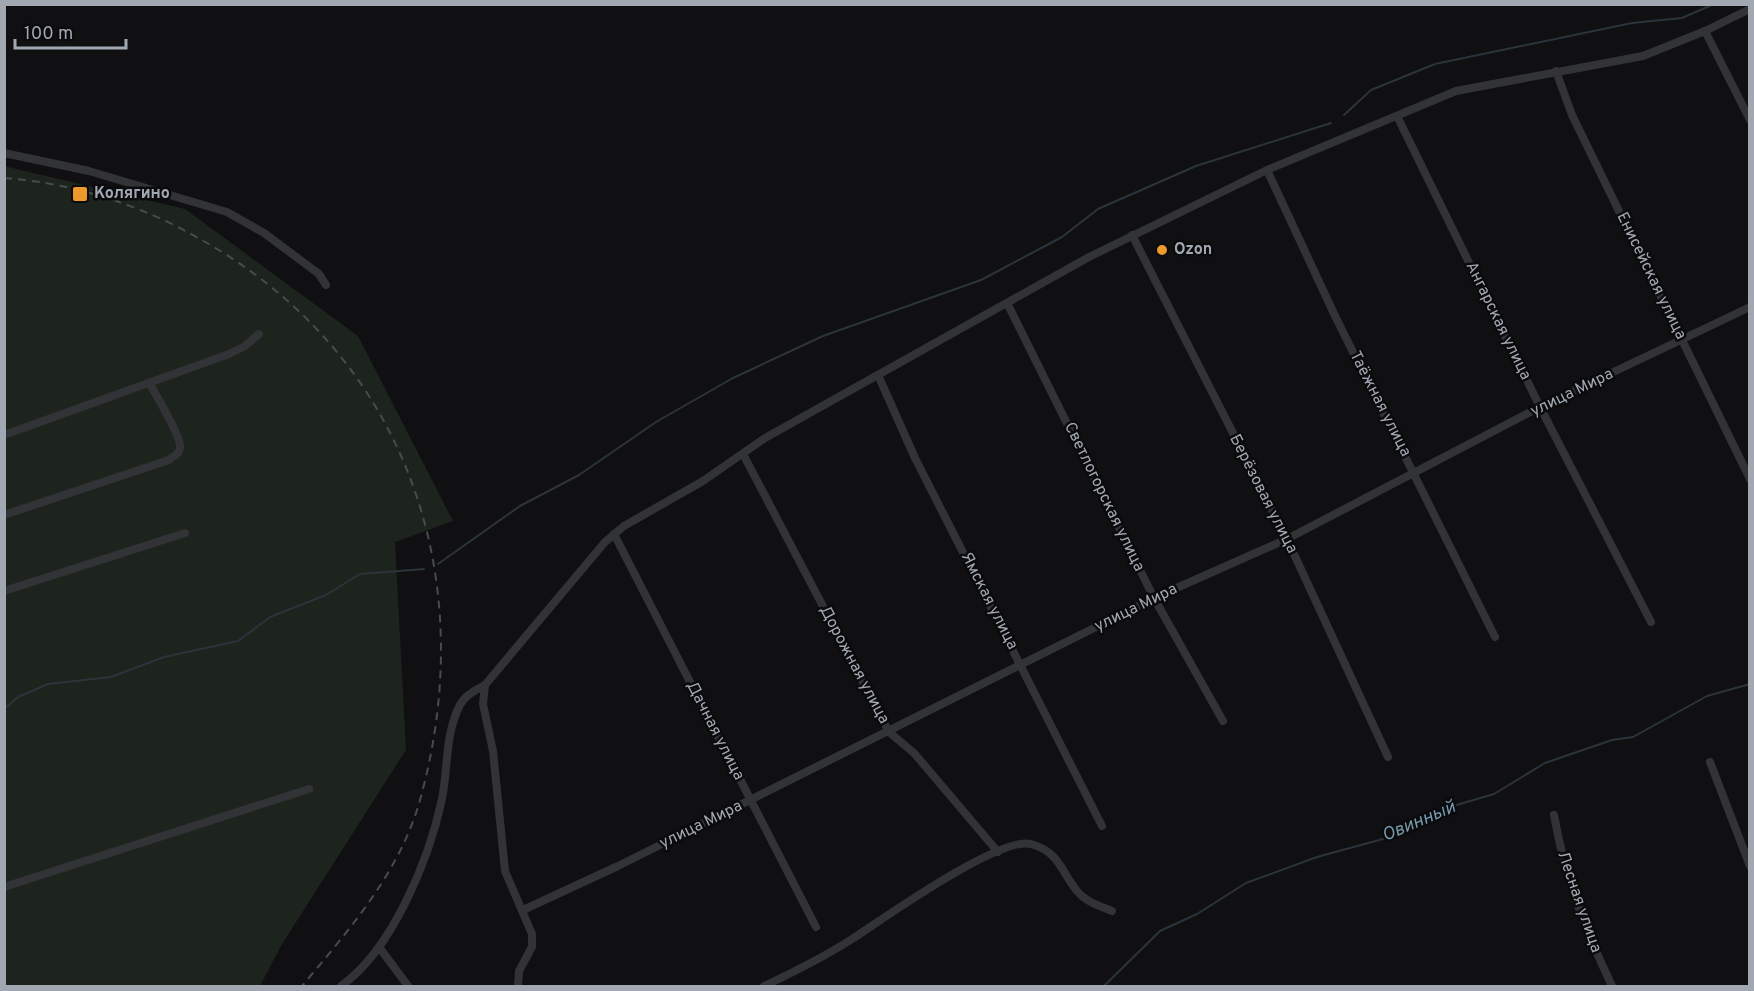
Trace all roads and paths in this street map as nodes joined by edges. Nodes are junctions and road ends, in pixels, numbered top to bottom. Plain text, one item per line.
1 (1749, 9) edge
2 (1705, 31) junction
3 (1556, 71) junction
4 (1397, 116) junction
5 (1749, 120) edge
6 (4, 153) edge
7 (1267, 170) junction
8 (1132, 235) junction
9 (326, 285) dead end
10 (1007, 303) junction
11 (1749, 307) edge
12 (259, 334) dead end
13 (1682, 340) junction
14 (878, 375) junction
15 (150, 384) junction
16 (1540, 407) junction
17 (4, 435) edge
18 (743, 454) junction
19 (1414, 474) junction
20 (1749, 478) edge
21 (4, 515) edge
22 (185, 533) dead end
23 (614, 534) junction
24 (1287, 539) junction
25 (4, 591) edge
26 (1154, 598) junction
27 (1651, 622) dead end
28 (1495, 637) dead end
29 (1022, 665) junction
30 (485, 685) junction
31 (1223, 721) dead end
32 (889, 732) junction
33 (1388, 757) dead end
34 (1710, 762) dead end
35 (309, 789) dead end
36 (750, 801) junction
37 (1554, 815) dead end
38 (1102, 826) dead end
39 (998, 852) junction
40 (1749, 866) edge
41 (4, 887) edge
42 (523, 910) junction
43 (1112, 911) dead end
44 (816, 927) dead end
45 (379, 947) junction
46 (346, 985) edge
47 (408, 987) edge
48 (518, 987) edge
49 (764, 987) edge
50 (1612, 987) edge

1 - 2 street
2 - 3 street
2 - 5 street
3 - 4 street
3 - 13 street, Енисейская улица
4 - 7 street
4 - 16 street, Ангарская улица
6 - 9 street
7 - 8 street
7 - 19 street, Таёжная улица
8 - 10 street
8 - 24 street, Берёзовая улица
10 - 14 street
10 - 26 street, Светлогорская улица
11 - 13 street, улица Мира
12 - 15 street
13 - 16 street, улица Мира
13 - 20 street, Енисейская улица
14 - 18 street
14 - 29 street, Ямская улица
15 - 17 street
15 - 21 street
16 - 19 street, улица Мира
16 - 27 street, Ангарская улица
18 - 23 street
18 - 32 street, Дорожная улица
19 - 24 street, улица Мира
19 - 28 street, Таёжная улица
22 - 25 street
23 - 30 street
23 - 36 street, Дачная улица
24 - 26 street, улица Мира
24 - 33 street, Берёзовая улица
26 - 29 street, улица Мира
26 - 31 street, Светлогорская улица
29 - 32 street, улица Мира
29 - 38 street, Ямская улица
30 - 42 street
30 - 45 street
32 - 36 street, улица Мира
32 - 39 street, Дорожная улица
34 - 40 street
35 - 41 street
36 - 42 street, улица Мира
36 - 44 street, Дачная улица
37 - 50 street, Лесная улица
39 - 43 street
39 - 49 street
42 - 48 street
45 - 46 street
45 - 47 street

